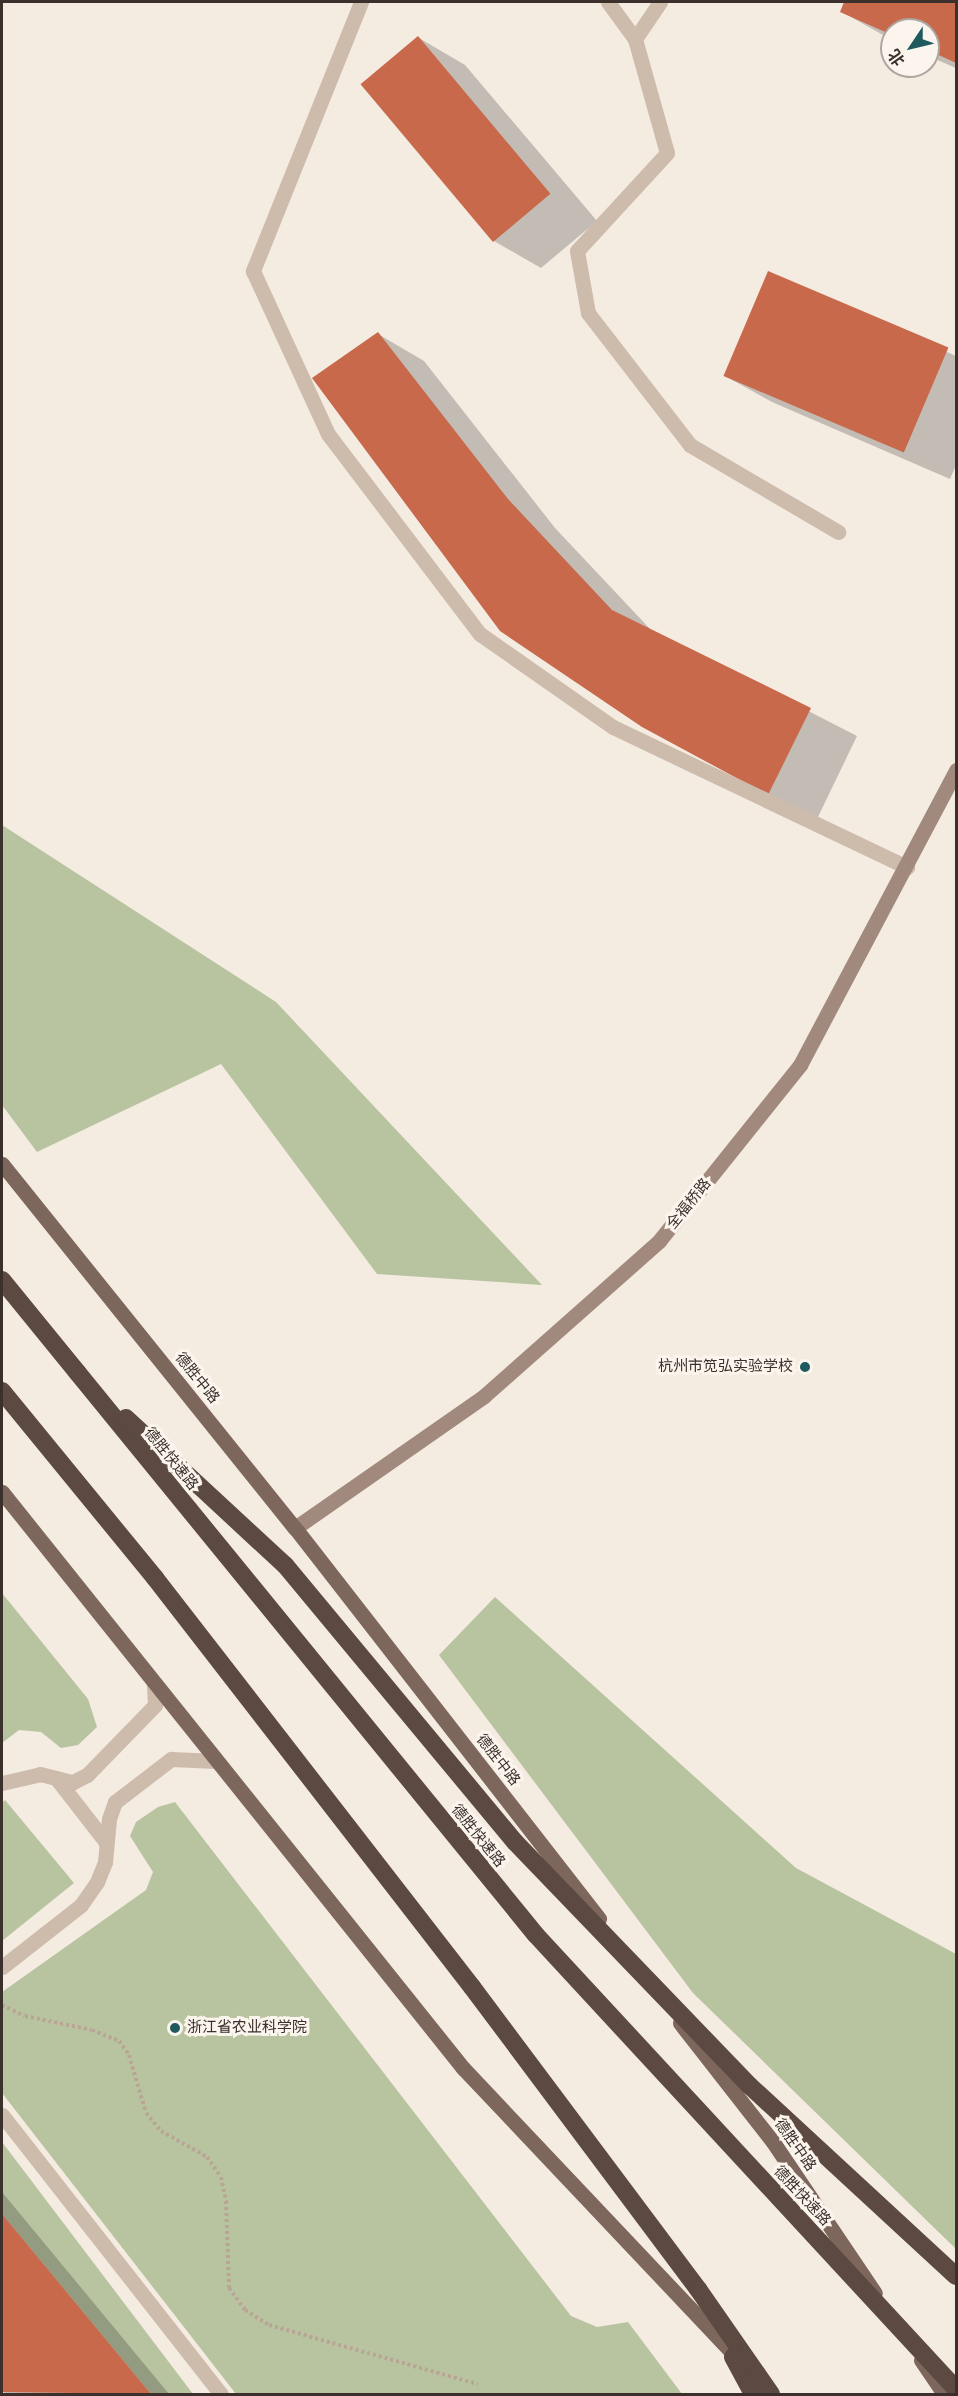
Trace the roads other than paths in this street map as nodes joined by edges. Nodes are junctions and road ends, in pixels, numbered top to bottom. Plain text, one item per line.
1 (362, 2) edge
2 (608, 2) edge
3 (660, 2) edge
4 (635, 39) junction
5 (838, 532) dead end
6 (957, 770) edge
7 (907, 867) junction
8 (2, 1164) edge
9 (2, 1280) edge
10 (77, 1372) junction
11 (2, 1391) edge
12 (2, 1492) edge
13 (295, 1528) junction
14 (154, 1683) junction
15 (216, 1761) junction
16 (56, 1778) junction
17 (2, 1783) edge
18 (105, 1841) junction
19 (2, 1967) edge
20 (2, 2115) edge
21 (957, 2276) edge
22 (698, 2289) junction
23 (957, 2389) edge
24 (220, 2394) edge
25 (753, 2394) edge
26 (771, 2394) edge
27 (944, 2394) edge

1 - 7 street
2 - 4 street
3 - 4 street
4 - 5 street
6 - 7 street, 全福桥路
7 - 13 street, 全福桥路
8 - 13 main road, 德胜中路
9 - 10 highway, 德胜快速路
10 - 21 highway, bridge
10 - 23 highway, 德胜快速路, bridge
11 - 22 highway
12 - 14 main road
13 - 27 main road, 德胜中路
14 - 15 main road
14 - 16 street
15 - 18 street
15 - 26 main road
16 - 17 street
16 - 18 street
18 - 19 street
20 - 24 street
22 - 25 highway, bridge
22 - 26 highway, bridge

